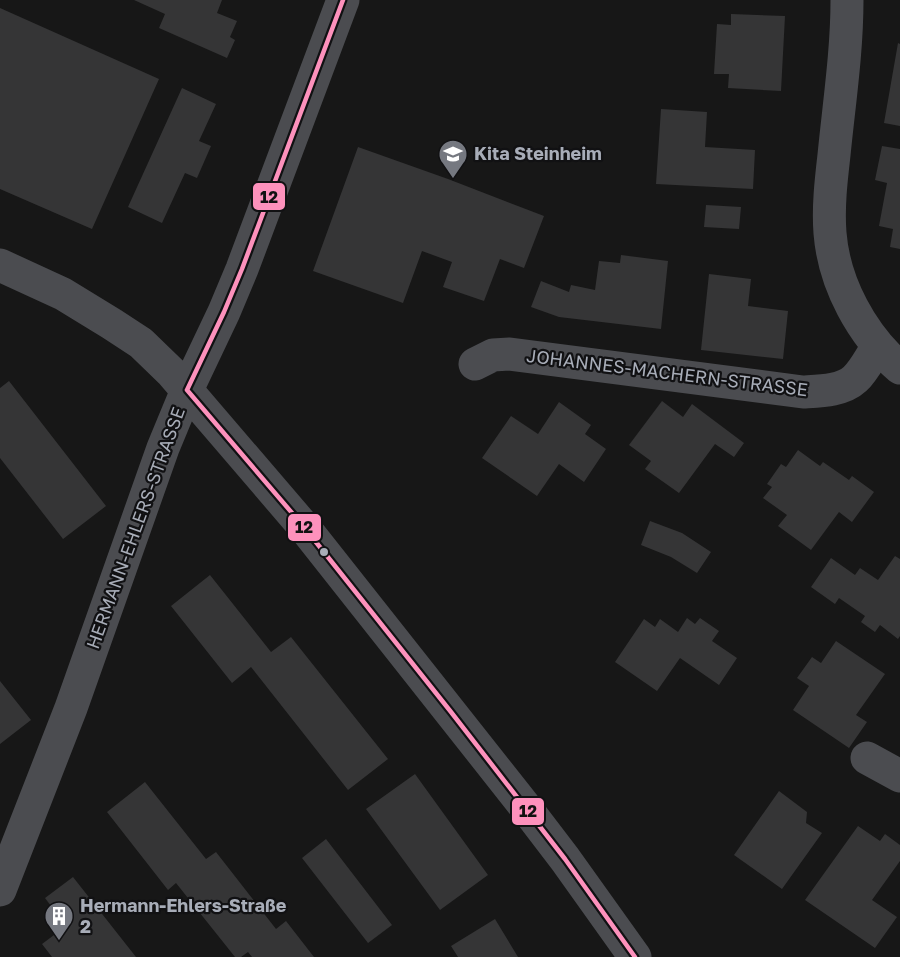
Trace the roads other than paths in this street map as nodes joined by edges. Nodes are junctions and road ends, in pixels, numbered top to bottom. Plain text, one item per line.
1 (343, 0) edge
2 (848, 0) edge
3 (0, 265) edge
4 (889, 357) edge
5 (475, 364) dead end
6 (187, 390) junction
7 (867, 758) dead end
8 (900, 776) edge
9 (0, 891) edge
10 (635, 957) edge

1 - 6 street, HERMANN-EHLERS-STRASSE
2 - 4 street, JOHANNES-MACHERN-STRASSE
3 - 6 street
4 - 5 street, JOHANNES-MACHERN-STRASSE
6 - 9 street, HERMANN-EHLERS-STRASSE
6 - 10 street
7 - 8 street

